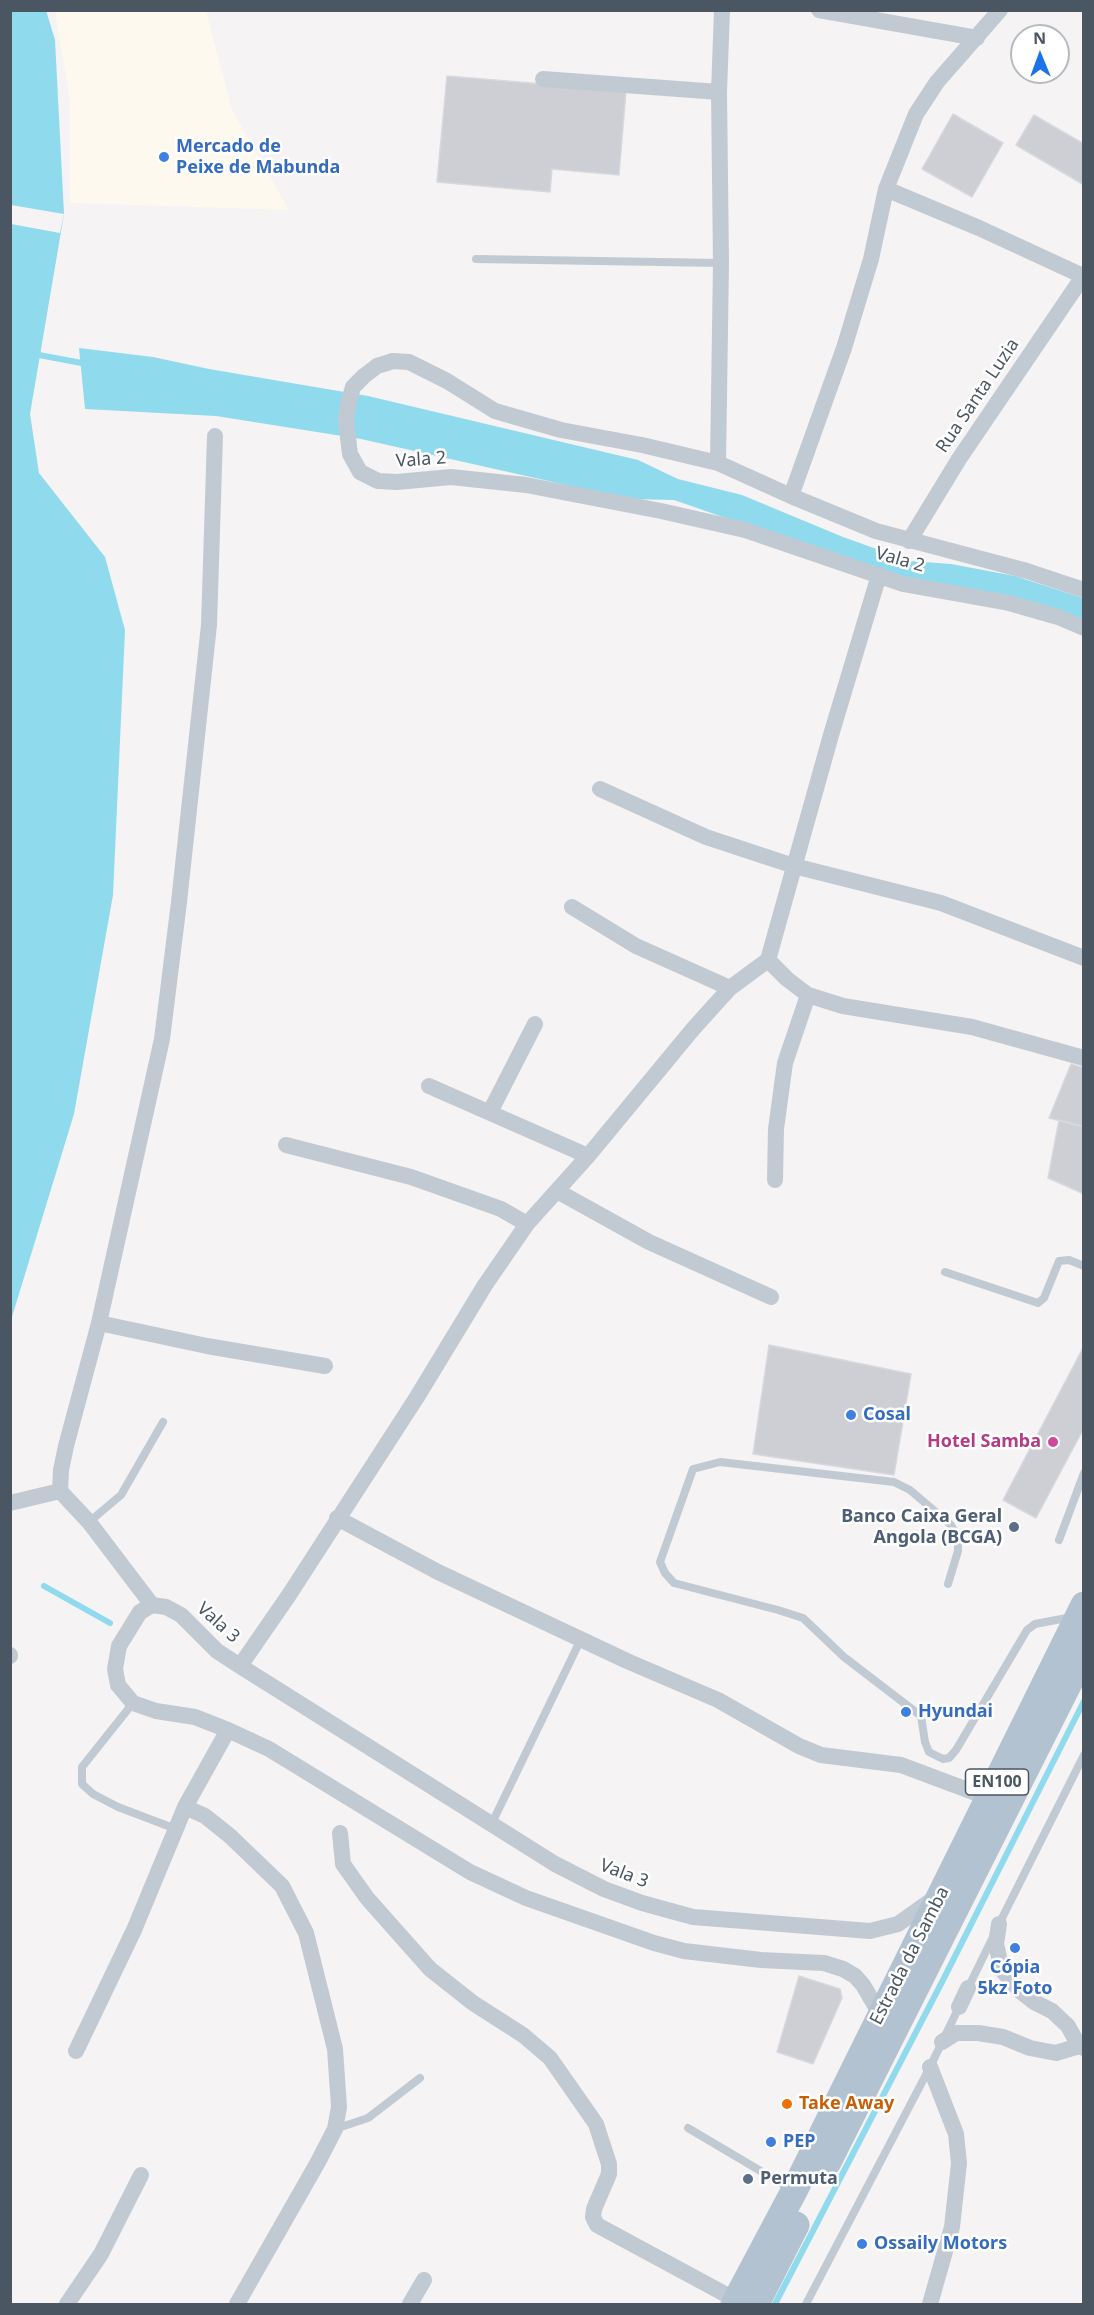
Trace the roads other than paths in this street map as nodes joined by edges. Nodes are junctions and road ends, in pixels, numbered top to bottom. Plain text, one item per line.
1 (722, 10) edge
2 (819, 10) edge
3 (1000, 10) edge
4 (977, 38) junction
5 (543, 79) dead end
6 (719, 92) junction
7 (886, 189) junction
8 (476, 259) dead end
9 (721, 263) junction
10 (1083, 276) edge
11 (215, 436) dead end
12 (718, 463) junction
13 (791, 496) junction
14 (909, 541) junction
15 (879, 575) junction
16 (1083, 590) edge
17 (1083, 628) edge
18 (600, 789) dead end
19 (794, 866) junction
20 (572, 907) dead end
21 (1083, 958) edge
22 (768, 960) junction
23 (730, 988) junction
24 (808, 995) junction
25 (536, 1024) dead end
26 (1083, 1058) edge
27 (429, 1086) dead end
28 (490, 1112) junction
29 (286, 1145) dead end
30 (588, 1156) junction
31 (775, 1180) dead end
32 (556, 1191) junction
33 (527, 1224) junction
34 (1083, 1266) edge
35 (945, 1272) dead end
36 (771, 1297) dead end
37 (99, 1323) junction
38 (325, 1366) dead end
39 (163, 1422) dead end
40 (1083, 1473) edge
41 (60, 1491) junction
42 (10, 1503) edge
43 (337, 1518) junction
44 (89, 1522) junction
45 (1059, 1539) dead end
46 (948, 1584) dead end
47 (146, 1609) junction
48 (1081, 1611) edge
49 (581, 1639) junction
50 (1083, 1653) edge
51 (240, 1666) junction
52 (134, 1703) junction
53 (228, 1730) junction
54 (1083, 1755) edge
55 (989, 1798) junction
56 (185, 1807) junction
57 (492, 1823) junction
58 (176, 1829) junction
59 (340, 1833) dead end
60 (943, 1891) junction
61 (999, 1924) junction
62 (968, 1988) joint
63 (959, 2007) joint
64 (880, 2014) junction
65 (942, 2042) junction
66 (1081, 2047) edge
67 (76, 2051) dead end
68 (930, 2067) junction
69 (420, 2078) dead end
70 (688, 2128) dead end
71 (335, 2129) junction
72 (141, 2175) dead end
73 (794, 2191) junction
74 (424, 2280) dead end
75 (742, 2303) edge
76 (67, 2304) edge
77 (237, 2304) edge
78 (410, 2304) edge
79 (807, 2304) edge
80 (930, 2304) edge

1 - 6 street
2 - 4 street
3 - 4 street
4 - 7 street
5 - 6 street
6 - 9 street
7 - 10 street
7 - 13 street
8 - 9 lane
9 - 12 street
10 - 14 street, Rua Santa Luzia
11 - 37 street
12 - 13 street, Vala 2
12 - 15 street, Vala 2
13 - 14 street, Vala 2
14 - 16 street, Vala 2
15 - 17 street, Vala 2
15 - 19 street
18 - 19 street
19 - 21 street
19 - 22 street
20 - 23 street
22 - 23 street
22 - 24 street
23 - 30 street
24 - 26 street
24 - 31 street
25 - 28 street
27 - 28 street
28 - 30 street
29 - 33 street
30 - 32 street
32 - 33 street
32 - 36 street
33 - 43 street
34 - 35 lane
37 - 38 street
37 - 41 street
39 - 44 lane
40 - 45 lane
41 - 42 street
41 - 44 street
43 - 49 street
43 - 51 street
44 - 47 street
46 - 48 lane
47 - 51 street, Vala 3
47 - 52 street
48 - 55 main road, Estrada da Samba / EN100
49 - 55 street
49 - 57 lane
50 - 75 main road, Estrada da Samba / EN100
51 - 57 street, Vala 3
52 - 53 street
52 - 58 lane
53 - 56 street
53 - 64 street
54 - 61 lane
55 - 60 main road, Estrada da Samba / EN100
56 - 58 street
56 - 71 street
57 - 60 street, Vala 3
58 - 67 street
59 - 75 street
60 - 64 main road, Estrada da Samba / EN100
61 - 62 lane
61 - 66 street
62 - 63 street
63 - 65 lane
64 - 73 main road, Estrada da Samba / EN100
65 - 66 street
65 - 68 lane
68 - 79 lane
68 - 80 street
69 - 71 lane
70 - 73 lane
71 - 77 street
72 - 76 street
73 - 75 main road, Estrada da Samba / EN100
74 - 78 street

